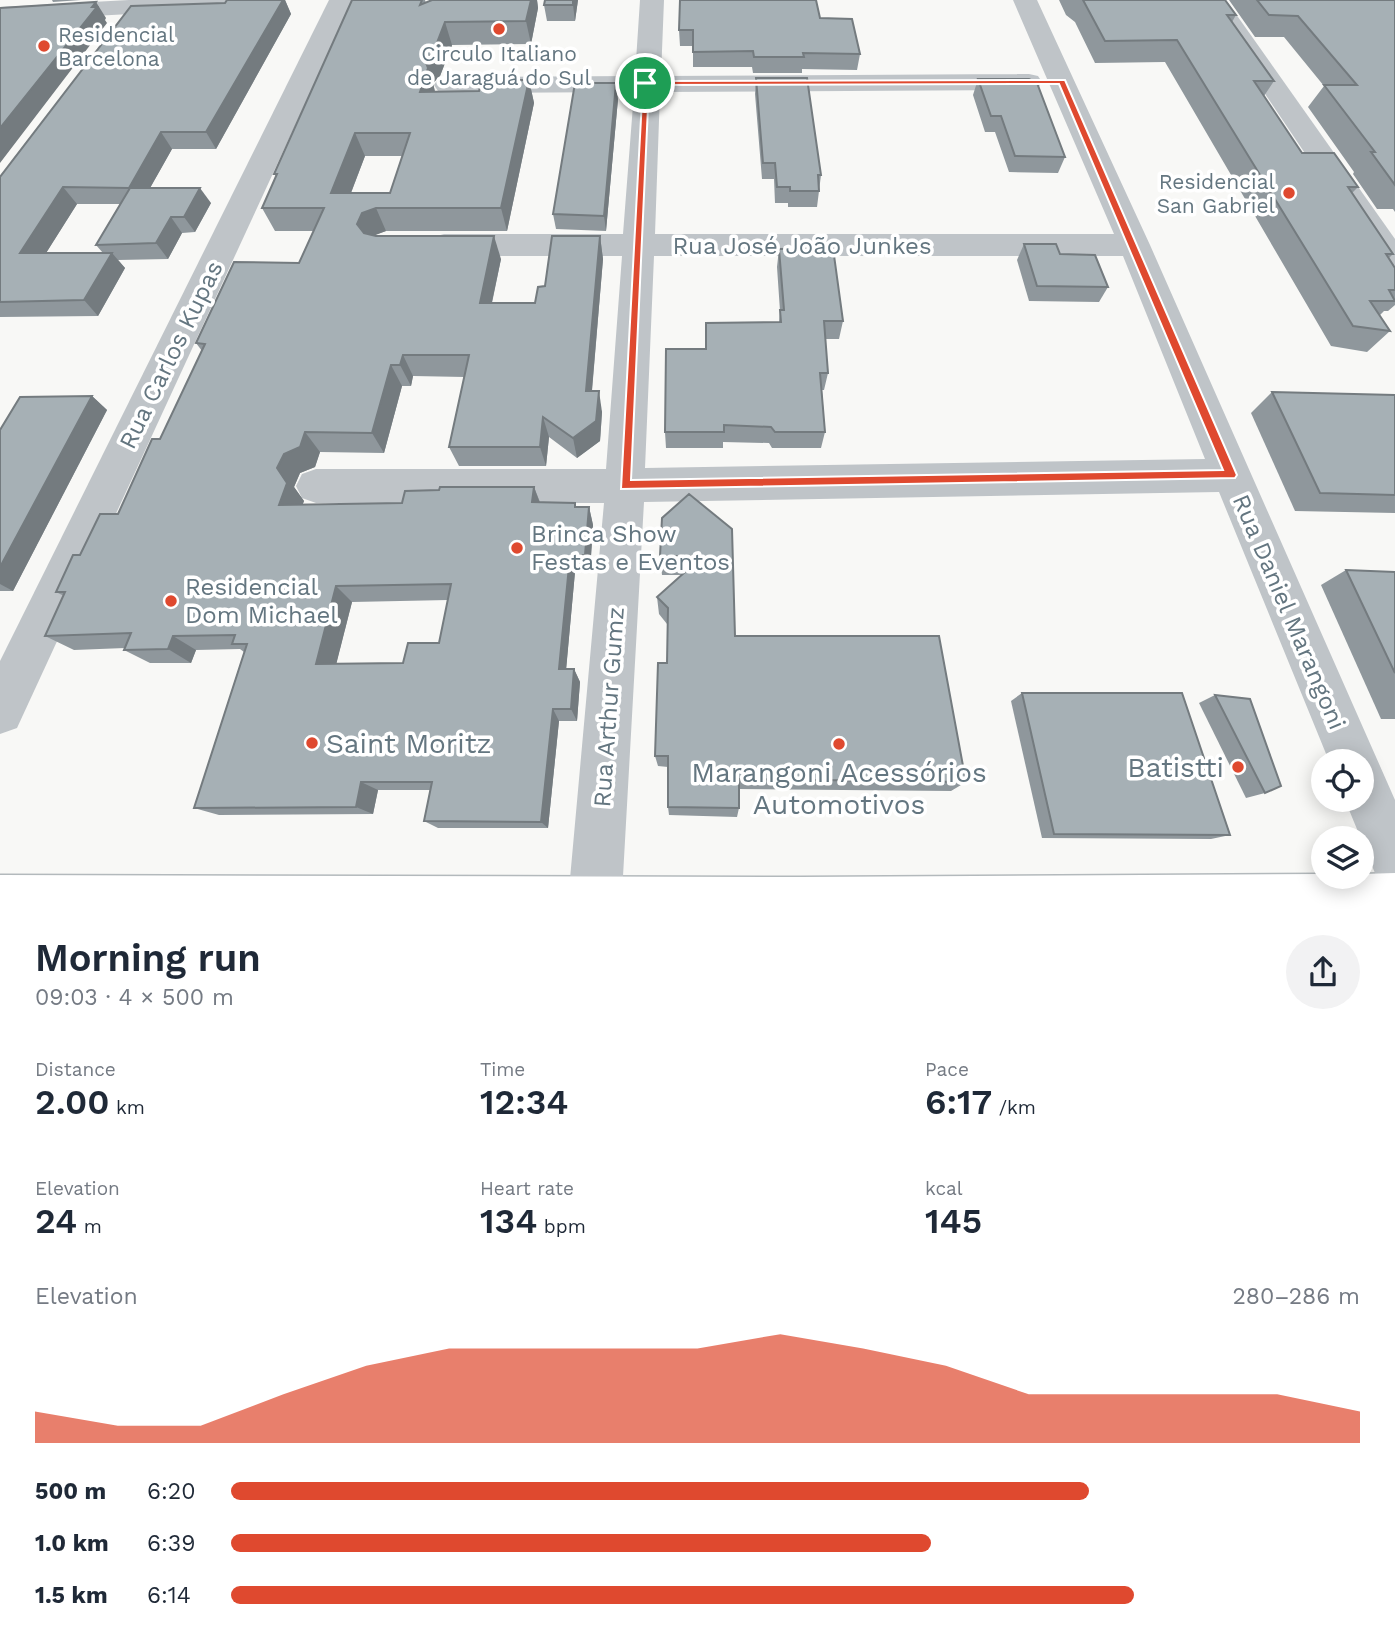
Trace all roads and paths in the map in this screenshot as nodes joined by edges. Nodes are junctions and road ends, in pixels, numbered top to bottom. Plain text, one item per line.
1 (263, 0) edge
2 (341, 0) edge
3 (652, 0) edge
4 (1025, 0) edge
5 (1214, 0) edge
6 (136, 6) junction
7 (0, 14) edge
8 (112, 38) edge
9 (1062, 82) junction
10 (645, 83) junction
11 (447, 85) dead end
12 (412, 245) edge
13 (1134, 245) junction
14 (637, 246) junction
15 (1395, 263) edge
16 (1231, 475) junction
17 (625, 485) junction
18 (316, 486) dead end
19 (0, 711) edge
20 (1348, 749) edge
21 (1374, 810) edge
22 (1395, 860) edge
23 (1395, 900) edge
24 (0, 902) edge
25 (1069, 906) edge
26 (595, 908) edge

1 - 6 street
2 - 19 street, Rua Carlos Kupas
3 - 10 street, Rua Arthur Gumz
4 - 9 street, Rua Daniel Marangoni
5 - 15 street
6 - 7 street
6 - 8 street
9 - 10 street
9 - 13 street, Rua Daniel Marangoni
10 - 11 street
10 - 14 street, Rua Arthur Gumz
12 - 14 street, Rua José João Junkes
13 - 14 street, Rua José João Junkes
13 - 16 street, Rua Daniel Marangoni
14 - 17 street, Rua Arthur Gumz
16 - 17 street
16 - 20 street, Rua Daniel Marangoni
17 - 18 street
17 - 26 street, Rua Arthur Gumz
21 - 22 street
23 - 25 main road
24 - 26 main road
25 - 26 main road

